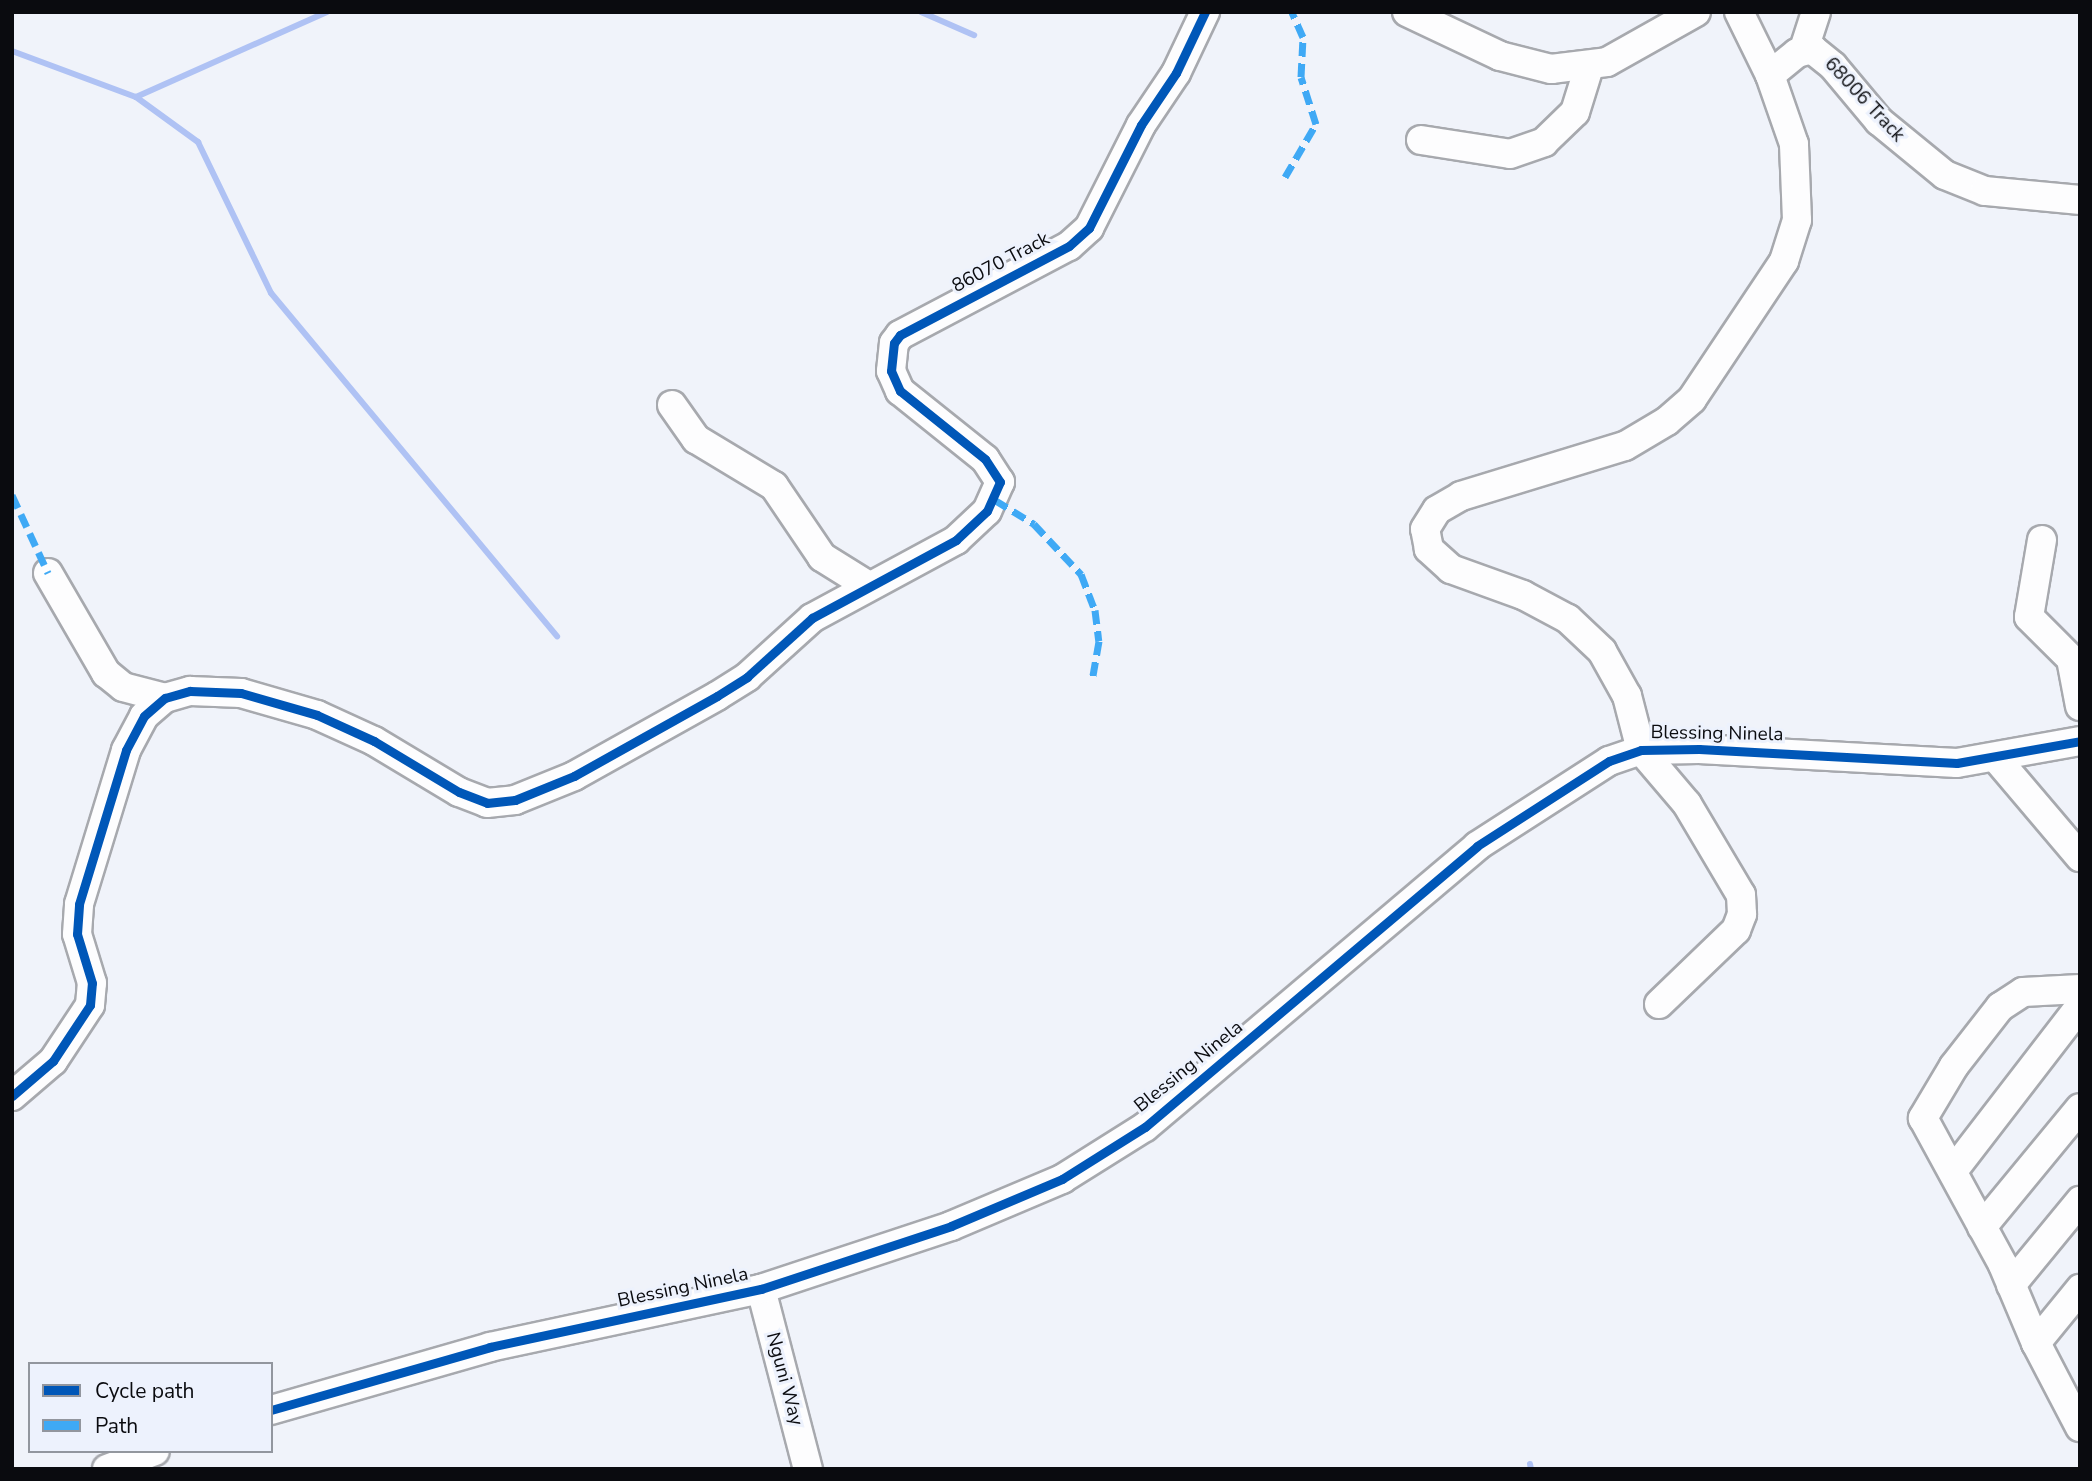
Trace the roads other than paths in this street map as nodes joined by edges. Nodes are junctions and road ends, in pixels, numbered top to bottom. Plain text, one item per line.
1 (1205, 12) edge
2 (1407, 12) edge
3 (1696, 12) edge
4 (1739, 12) edge
5 (1816, 12) edge
6 (1804, 49) junction
7 (1589, 67) junction
8 (1770, 75) junction
9 (1421, 140) dead end
10 (2080, 200) edge
11 (672, 405) dead end
12 (2042, 540) dead end
13 (48, 573) dead end
14 (867, 585) junction
15 (166, 698) junction
16 (2080, 706) edge
17 (2080, 741) edge
18 (1641, 750) junction
19 (1996, 758) junction
20 (2080, 857) edge
21 (2080, 989) edge
22 (1659, 1004) dead end
23 (2080, 1006) edge
24 (12, 1096) edge
25 (2080, 1108) edge
26 (1953, 1171) junction
27 (2080, 1201) edge
28 (1982, 1227) junction
29 (2011, 1285) junction
30 (761, 1289) junction
31 (2080, 1289) edge
32 (2036, 1343) junction
33 (2076, 1405) edge
34 (273, 1409) edge
35 (150, 1453) edge
36 (107, 1469) edge
37 (808, 1469) edge

1 - 14 street, 86070 Track
2 - 7 street
3 - 7 street
4 - 8 street
5 - 6 street
6 - 8 street, 68006 Track
6 - 10 street, 68006 Track
7 - 9 street
8 - 18 street
11 - 14 street
12 - 16 street
13 - 15 street
14 - 15 street
15 - 24 street
17 - 19 street, Blessing Ninela
18 - 19 street, Blessing Ninela
18 - 22 street
18 - 30 street, Blessing Ninela
19 - 20 street
21 - 26 street
23 - 26 street
25 - 28 street
26 - 28 street
27 - 29 street
28 - 29 street
29 - 32 street
30 - 34 street, Blessing Ninela
30 - 37 street, Nguni Way
31 - 32 street
32 - 33 street
35 - 36 street

